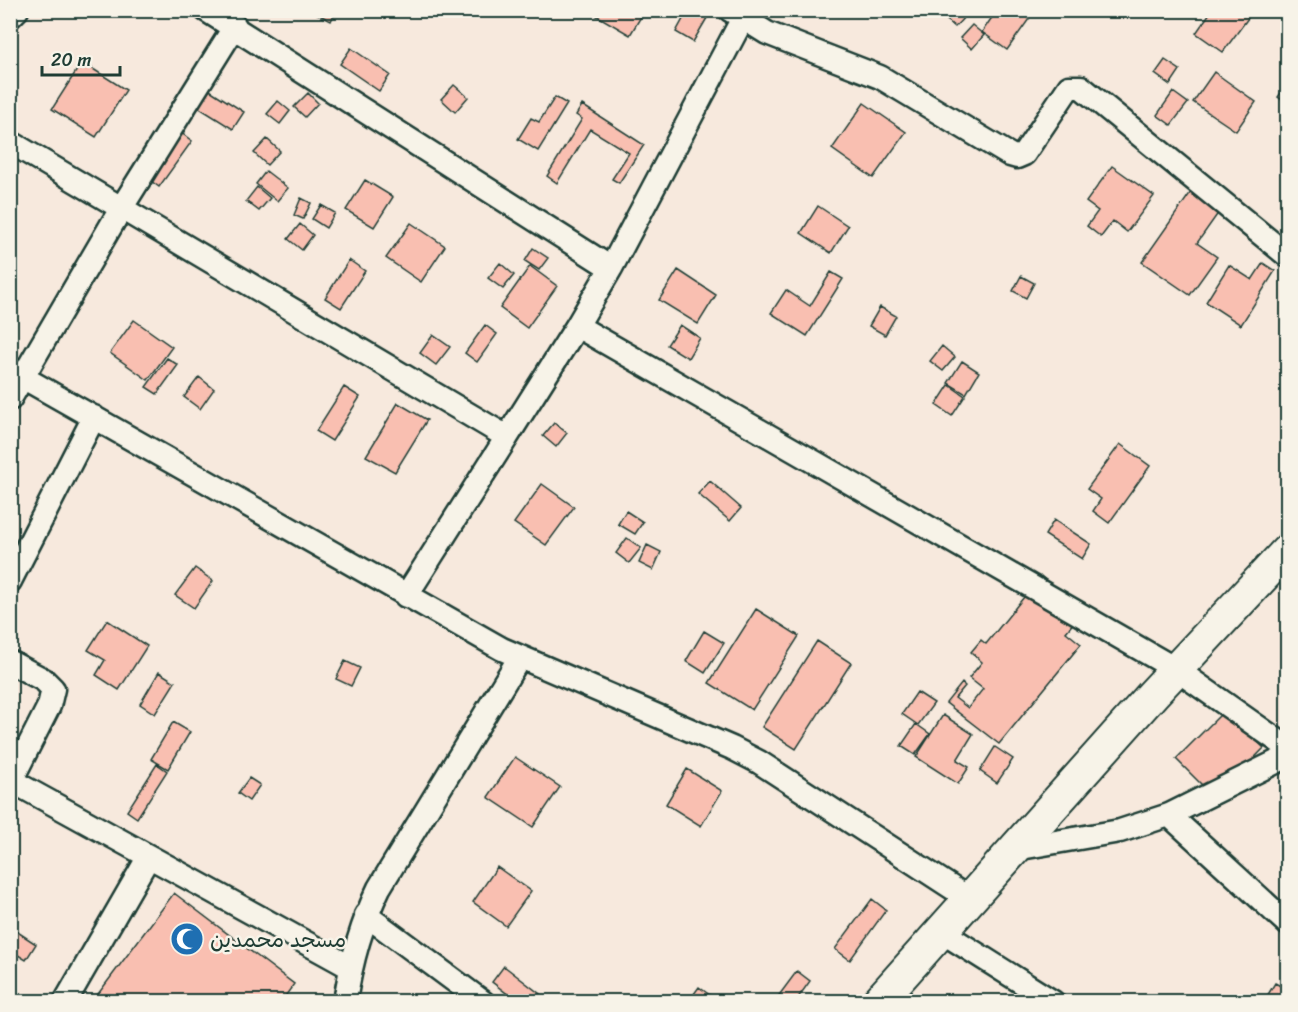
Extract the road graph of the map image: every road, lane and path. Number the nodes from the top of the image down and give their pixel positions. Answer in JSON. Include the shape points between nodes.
{"nodes":[{"id":1,"x":17,"y":10,"type":"edge"},
{"id":2,"x":206,"y":10,"type":"edge"},
{"id":3,"x":736,"y":15,"type":"edge"},
{"id":4,"x":10,"y":16,"type":"edge"},
{"id":5,"x":235,"y":26,"type":"junction"},
{"id":6,"x":10,"y":142,"type":"edge"},
{"id":7,"x":122,"y":207,"type":"junction"},
{"id":8,"x":1287,"y":256,"type":"edge"},
{"id":9,"x":612,"y":268,"type":"junction"},
{"id":10,"x":577,"y":326,"type":"junction"},
{"id":11,"x":18,"y":374,"type":"edge"},
{"id":12,"x":10,"y":399,"type":"edge"},
{"id":13,"x":94,"y":417,"type":"junction"},
{"id":14,"x":507,"y":437,"type":"junction"},
{"id":15,"x":1287,"y":550,"type":"edge"},
{"id":16,"x":10,"y":580,"type":"edge"},
{"id":17,"x":406,"y":596,"type":"junction"},
{"id":18,"x":519,"y":657,"type":"junction"},
{"id":19,"x":10,"y":662,"type":"edge"},
{"id":20,"x":1177,"y":670,"type":"junction"},
{"id":21,"x":1287,"y":748,"type":"edge"},
{"id":22,"x":1287,"y":756,"type":"edge"},
{"id":23,"x":11,"y":781,"type":"edge"},
{"id":24,"x":1169,"y":815,"type":"junction"},
{"id":25,"x":1015,"y":849,"type":"junction"},
{"id":26,"x":148,"y":858,"type":"junction"},
{"id":27,"x":971,"y":900,"type":"junction"},
{"id":28,"x":366,"y":915,"type":"junction"},
{"id":29,"x":1287,"y":924,"type":"edge"},
{"id":30,"x":942,"y":932,"type":"junction"},
{"id":31,"x":350,"y":967,"type":"junction"},
{"id":32,"x":65,"y":1002,"type":"edge"},
{"id":33,"x":345,"y":1002,"type":"edge"},
{"id":34,"x":483,"y":1002,"type":"edge"},
{"id":35,"x":878,"y":1002,"type":"edge"},
{"id":36,"x":1053,"y":1002,"type":"edge"}],
"edges":[{"from":1,"to":4,"type":"street"},
{"from":2,"to":5,"type":"street"},
{"from":3,"to":8,"type":"street","via":[[767,33],[880,77],[1017,157],[1024,154],[1069,87],[1081,87]]},
{"from":3,"to":9,"type":"street"},
{"from":5,"to":7,"type":"street"},
{"from":5,"to":9,"type":"street"},
{"from":6,"to":7,"type":"street"},
{"from":7,"to":11,"type":"street"},
{"from":7,"to":14,"type":"street"},
{"from":9,"to":10,"type":"street"},
{"from":10,"to":14,"type":"street"},
{"from":10,"to":20,"type":"street"},
{"from":11,"to":12,"type":"street"},
{"from":11,"to":13,"type":"street"},
{"from":13,"to":16,"type":"street"},
{"from":13,"to":17,"type":"street"},
{"from":14,"to":17,"type":"street"},
{"from":15,"to":20,"type":"street"},
{"from":17,"to":18,"type":"street"},
{"from":18,"to":27,"type":"street","via":[[759,762]]},
{"from":18,"to":28,"type":"street"},
{"from":19,"to":23,"type":"street","via":[[53,688],[49,706]]},
{"from":20,"to":21,"type":"street"},
{"from":20,"to":25,"type":"street"},
{"from":22,"to":24,"type":"street"},
{"from":23,"to":26,"type":"street"},
{"from":24,"to":25,"type":"street","via":[[1120,831]]},
{"from":24,"to":29,"type":"street"},
{"from":25,"to":27,"type":"street"},
{"from":26,"to":31,"type":"street"},
{"from":26,"to":32,"type":"street"},
{"from":27,"to":30,"type":"street"},
{"from":28,"to":31,"type":"street"},
{"from":28,"to":34,"type":"street"},
{"from":30,"to":35,"type":"street"},
{"from":30,"to":36,"type":"street"},
{"from":31,"to":33,"type":"street"}]}
